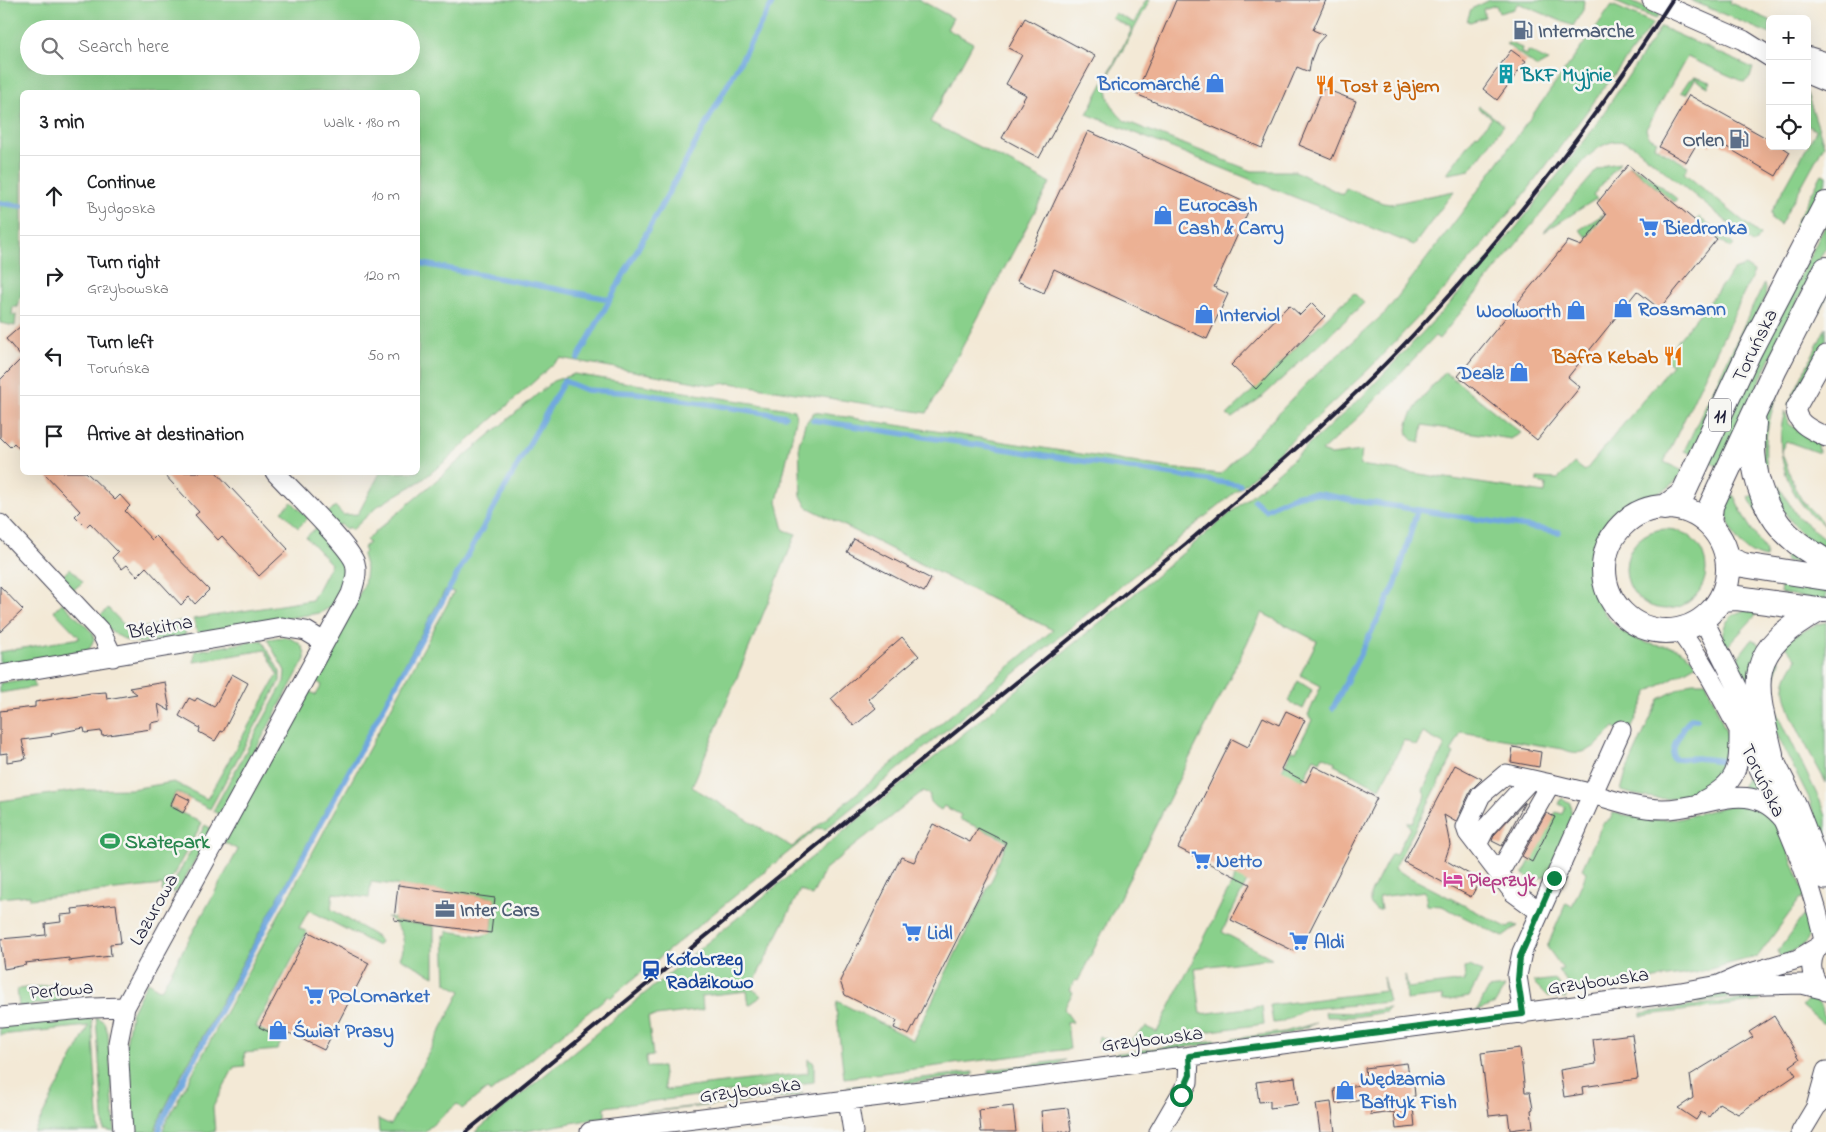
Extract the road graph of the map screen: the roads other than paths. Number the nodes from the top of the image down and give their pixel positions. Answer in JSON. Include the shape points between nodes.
{"nodes":[{"id":1,"x":1652,"y":0,"type":"edge"},
{"id":2,"x":1743,"y":40,"type":"junction"},
{"id":3,"x":1766,"y":45,"type":"edge"},
{"id":4,"x":1766,"y":54,"type":"edge"},
{"id":5,"x":1811,"y":57,"type":"edge"},
{"id":6,"x":1826,"y":62,"type":"edge"},
{"id":7,"x":1811,"y":76,"type":"edge"},
{"id":8,"x":1826,"y":82,"type":"edge"},
{"id":9,"x":1826,"y":204,"type":"edge"},
{"id":10,"x":1826,"y":269,"type":"edge"},
{"id":11,"x":1826,"y":355,"type":"edge"},
{"id":12,"x":1758,"y":405,"type":"junction"},
{"id":13,"x":1826,"y":437,"type":"edge"},
{"id":14,"x":278,"y":475,"type":"edge"},
{"id":15,"x":1664,"y":508,"type":"junction"},
{"id":16,"x":0,"y":524,"type":"edge"},
{"id":17,"x":1709,"y":524,"type":"junction"},
{"id":18,"x":1728,"y":559,"type":"junction"},
{"id":19,"x":1826,"y":562,"type":"edge"},
{"id":20,"x":1826,"y":578,"type":"edge"},
{"id":21,"x":1721,"y":600,"type":"junction"},
{"id":22,"x":1823,"y":610,"type":"edge"},
{"id":23,"x":1703,"y":619,"type":"junction"},
{"id":24,"x":1679,"y":630,"type":"junction"},
{"id":25,"x":324,"y":642,"type":"junction"},
{"id":26,"x":113,"y":657,"type":"junction"},
{"id":27,"x":0,"y":674,"type":"edge"},
{"id":28,"x":1739,"y":729,"type":"junction"},
{"id":29,"x":1622,"y":730,"type":"dead end"},
{"id":30,"x":1771,"y":754,"type":"junction"},
{"id":31,"x":1530,"y":780,"type":"junction"},
{"id":32,"x":1550,"y":784,"type":"junction"},
{"id":33,"x":1592,"y":794,"type":"junction"},
{"id":34,"x":1694,"y":805,"type":"junction"},
{"id":35,"x":1784,"y":820,"type":"junction"},
{"id":36,"x":1472,"y":839,"type":"junction"},
{"id":37,"x":1498,"y":873,"type":"junction"},
{"id":38,"x":1826,"y":880,"type":"edge"},
{"id":39,"x":1539,"y":911,"type":"junction"},
{"id":40,"x":1823,"y":942,"type":"edge"},
{"id":41,"x":1719,"y":985,"type":"junction"},
{"id":42,"x":1824,"y":990,"type":"edge"},
{"id":43,"x":125,"y":1007,"type":"junction"},
{"id":44,"x":1523,"y":1014,"type":"junction"},
{"id":45,"x":0,"y":1017,"type":"edge"},
{"id":46,"x":1189,"y":1056,"type":"junction"},
{"id":47,"x":1826,"y":1071,"type":"edge"},
{"id":48,"x":848,"y":1100,"type":"junction"},
{"id":49,"x":1821,"y":1102,"type":"edge"},
{"id":50,"x":123,"y":1132,"type":"edge"},
{"id":51,"x":590,"y":1132,"type":"edge"},
{"id":52,"x":853,"y":1132,"type":"edge"},
{"id":53,"x":1159,"y":1132,"type":"edge"},
{"id":54,"x":1801,"y":1132,"type":"edge"}],
"edges":[{"from":1,"to":2,"type":"street"},
{"from":2,"to":3,"type":"street"},
{"from":2,"to":4,"type":"street"},
{"from":5,"to":6,"type":"street"},
{"from":7,"to":8,"type":"street"},
{"from":9,"to":15,"type":"main road","name":"Toruńska","number":"11","via":[[1757,337],[1683,494]]},
{"from":10,"to":12,"type":"main road","name":"Toruńska","number":"11"},
{"from":11,"to":13,"type":"street","via":[[1796,408],[1798,421]]},
{"from":12,"to":17,"type":"main road","name":"Toruńska","number":"11","via":[[1711,506]]},
{"from":12,"to":19,"type":"main road","via":[[1752,441],[1761,492],[1792,540]]},
{"from":14,"to":25,"type":"street","name":"Lazurowa","via":[[346,548],[355,563],[356,580],[351,594]]},
{"from":15,"to":17,"type":"main road","number":"11","via":[[1692,513]]},
{"from":15,"to":24,"type":"main road","number":"11","via":[[1638,514],[1617,532],[1606,556],[1605,577],[1614,602],[1633,622],[1659,631]]},
{"from":16,"to":26,"type":"street","via":[[101,632]]},
{"from":17,"to":18,"type":"main road","number":"11","via":[[1721,540]]},
{"from":18,"to":20,"type":"main road","via":[[1742,565]]},
{"from":18,"to":21,"type":"main road","number":"11","via":[[1728,580]]},
{"from":21,"to":22,"type":"main road","via":[[1738,598]]},
{"from":21,"to":23,"type":"main road","number":"11"},
{"from":22,"to":30,"type":"main road","via":[[1783,632],[1770,647],[1759,669],[1759,705]]},
{"from":23,"to":24,"type":"main road","number":"11"},
{"from":23,"to":30,"type":"street","name":"Toruńska"},
{"from":24,"to":28,"type":"street","name":"Toruńska","via":[[1703,662]]},
{"from":25,"to":26,"type":"street","name":"Błękitna","via":[[306,631],[282,627]]},
{"from":25,"to":43,"type":"street","name":"Lazurowa"},
{"from":26,"to":27,"type":"street","name":"Błękitna"},
{"from":28,"to":34,"type":"street","via":[[1735,774],[1724,788]]},
{"from":28,"to":35,"type":"street","name":"Toruńska"},
{"from":29,"to":33,"type":"street"},
{"from":30,"to":38,"type":"street","name":"Toruńska","via":[[1798,805]]},
{"from":31,"to":32,"type":"street"},
{"from":31,"to":36,"type":"street"},
{"from":31,"to":36,"type":"street","via":[[1506,774],[1481,795],[1466,827]]},
{"from":32,"to":33,"type":"street"},
{"from":32,"to":37,"type":"street"},
{"from":33,"to":34,"type":"street","via":[[1644,808]]},
{"from":33,"to":39,"type":"street"},
{"from":34,"to":35,"type":"street","via":[[1750,797],[1770,805]]},
{"from":35,"to":40,"type":"street","name":"Toruńska","via":[[1812,893]]},
{"from":36,"to":37,"type":"street"},
{"from":37,"to":39,"type":"street","via":[[1513,892]]},
{"from":39,"to":44,"type":"street","via":[[1518,965]]},
{"from":40,"to":41,"type":"street","name":"Grzybowska","via":[[1798,959]]},
{"from":40,"to":42,"type":"street","via":[[1813,957],[1812,968],[1815,980]]},
{"from":41,"to":42,"type":"street","name":"Grzybowska","via":[[1802,984]]},
{"from":41,"to":44,"type":"street","name":"Grzybowska"},
{"from":43,"to":45,"type":"street","name":"Perłowa"},
{"from":43,"to":50,"type":"street","name":"Lazurowa","via":[[118,1043]]},
{"from":44,"to":46,"type":"street","name":"Grzybowska"},
{"from":46,"to":48,"type":"street","name":"Grzybowska"},
{"from":46,"to":53,"type":"street","via":[[1188,1082]]},
{"from":47,"to":49,"type":"street"},
{"from":48,"to":51,"type":"street","name":"Grzybowska"},
{"from":48,"to":52,"type":"street"},
{"from":49,"to":54,"type":"street"}]}
